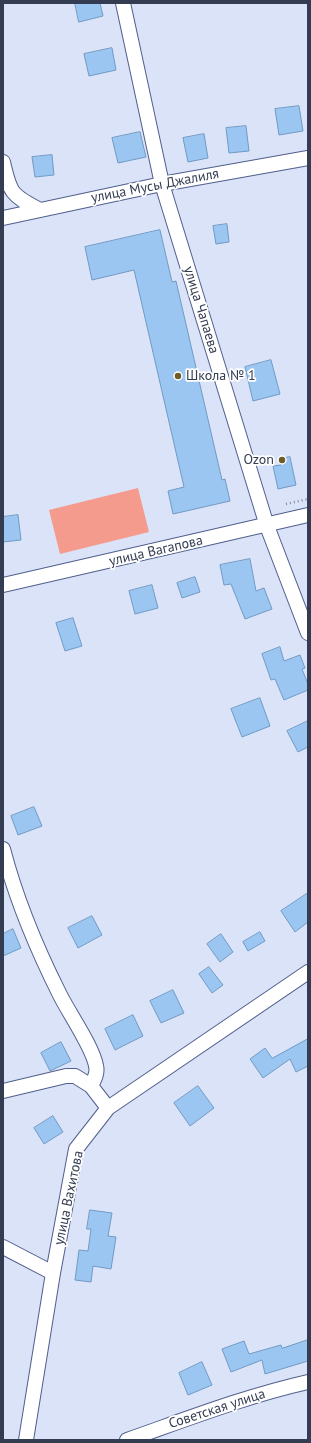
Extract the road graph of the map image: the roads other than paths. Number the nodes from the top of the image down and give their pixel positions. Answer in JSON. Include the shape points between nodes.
{"nodes":[{"id":1,"x":123,"y":3,"type":"edge"},
{"id":2,"x":308,"y":158,"type":"edge"},
{"id":3,"x":3,"y":162,"type":"edge"},
{"id":4,"x":162,"y":184,"type":"junction"},
{"id":5,"x":40,"y":210,"type":"junction"},
{"id":6,"x":3,"y":218,"type":"edge"},
{"id":7,"x":308,"y":515,"type":"edge"},
{"id":8,"x":267,"y":526,"type":"junction"},
{"id":9,"x":3,"y":585,"type":"edge"},
{"id":10,"x":308,"y":633,"type":"edge"},
{"id":11,"x":3,"y":849,"type":"edge"},
{"id":12,"x":308,"y":972,"type":"edge"},
{"id":13,"x":91,"y":1086,"type":"junction"},
{"id":14,"x":3,"y":1091,"type":"edge"},
{"id":15,"x":108,"y":1108,"type":"junction"},
{"id":16,"x":3,"y":1247,"type":"edge"},
{"id":17,"x":53,"y":1273,"type":"junction"},
{"id":18,"x":308,"y":1382,"type":"edge"},
{"id":19,"x":26,"y":1440,"type":"edge"},
{"id":20,"x":127,"y":1440,"type":"edge"}],
"edges":[{"from":1,"to":4,"type":"street","name":"улица Чапаева"},
{"from":2,"to":4,"type":"street","name":"улица Мусы Джалиля"},
{"from":3,"to":5,"type":"street","via":[[8,186],[17,198]]},
{"from":4,"to":5,"type":"street","name":"улица Мусы Джалиля"},
{"from":4,"to":8,"type":"street","name":"улица Чапаева"},
{"from":5,"to":6,"type":"street","name":"улица Мусы Джалиля"},
{"from":7,"to":8,"type":"street","name":"улица Вагапова"},
{"from":8,"to":9,"type":"street","name":"улица Вагапова"},
{"from":8,"to":10,"type":"street","name":"улица Чапаева"},
{"from":11,"to":13,"type":"street","via":[[26,919],[59,993],[92,1053],[97,1067]]},
{"from":12,"to":15,"type":"street","name":"улица Вахитова"},
{"from":13,"to":14,"type":"street","via":[[75,1076],[66,1076]]},
{"from":13,"to":15,"type":"street"},
{"from":15,"to":17,"type":"street","name":"улица Вахитова","via":[[76,1149]]},
{"from":16,"to":17,"type":"street"},
{"from":17,"to":19,"type":"street","name":"улица Вахитова"},
{"from":18,"to":20,"type":"street","name":"Советская улица","via":[[212,1410]]}]}
